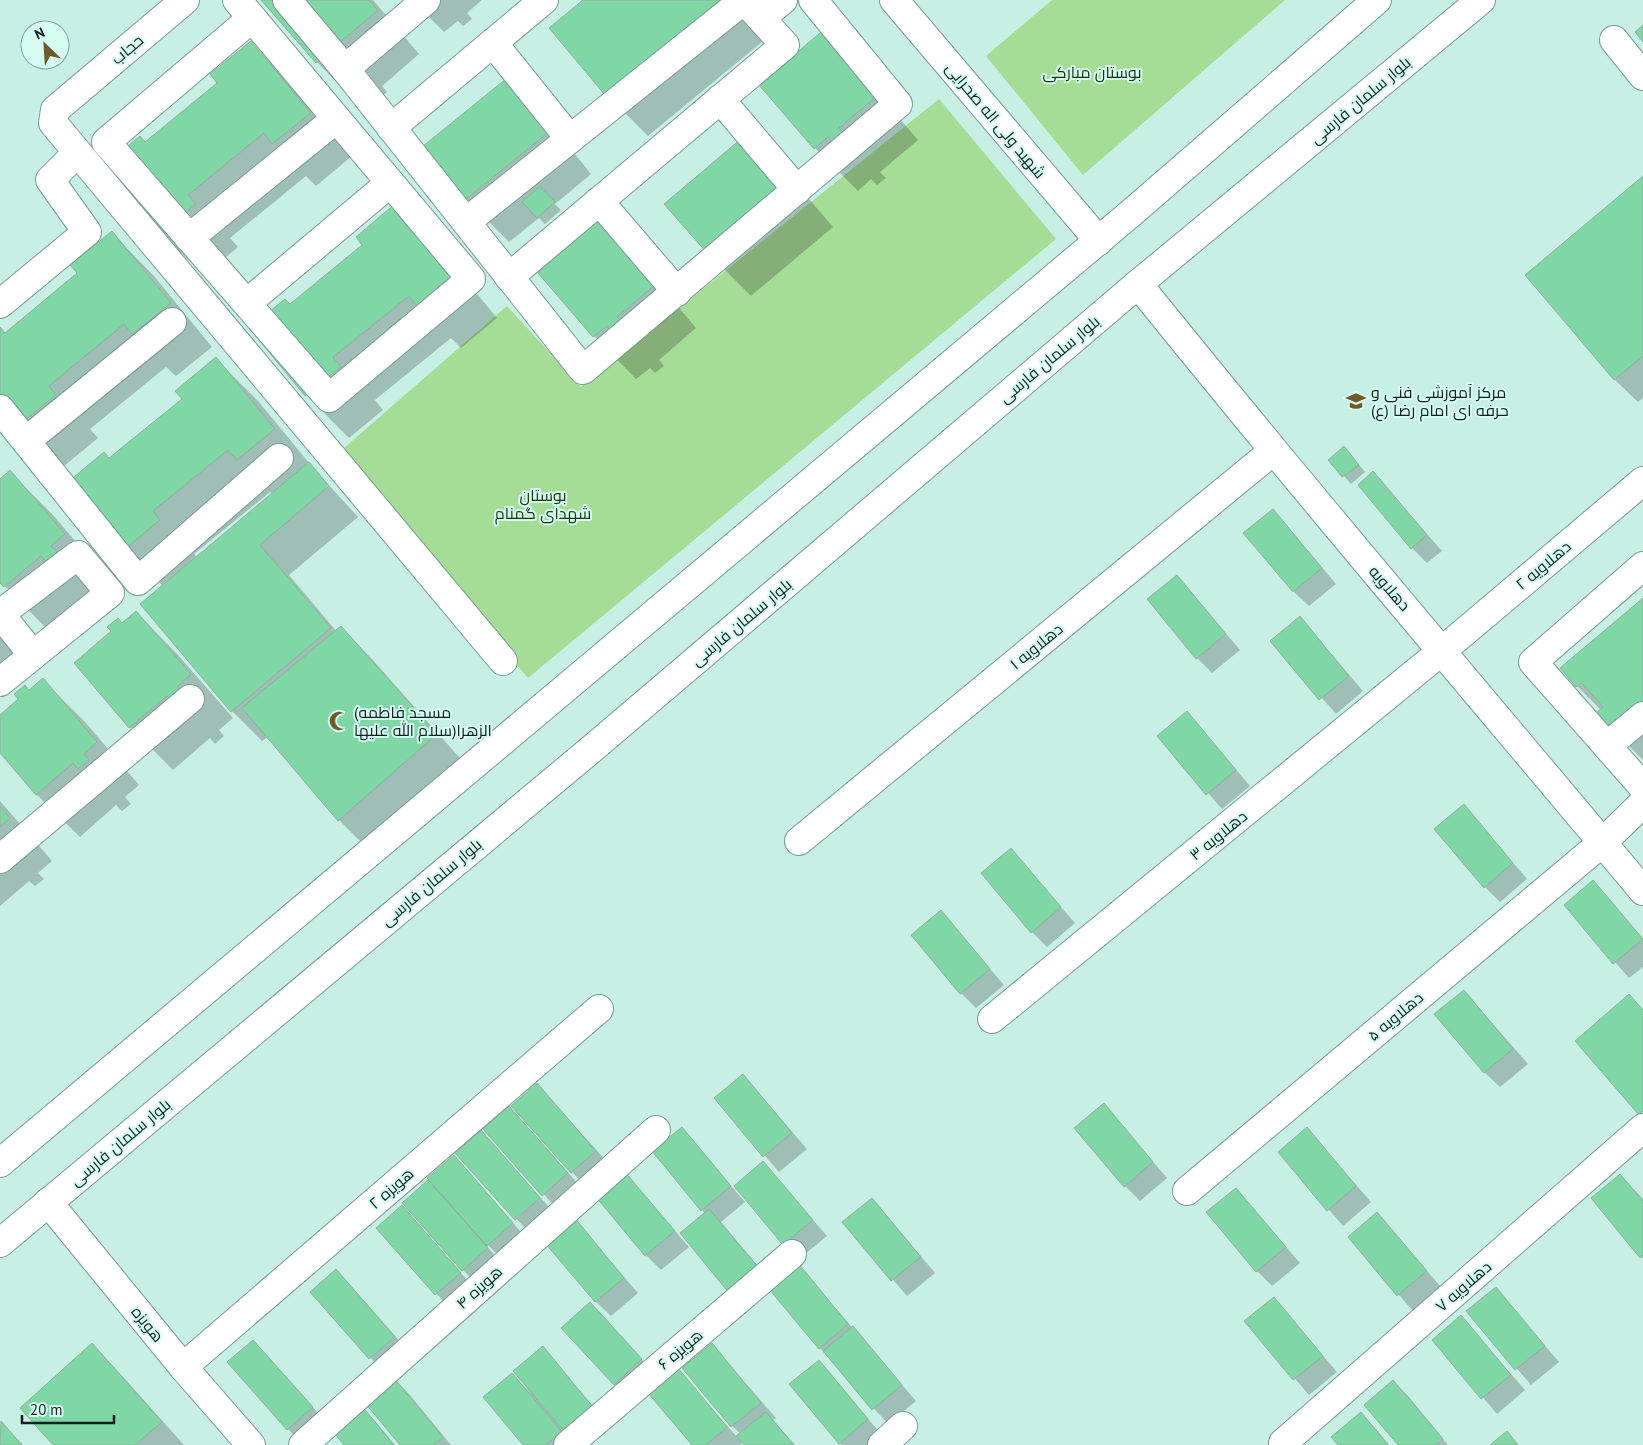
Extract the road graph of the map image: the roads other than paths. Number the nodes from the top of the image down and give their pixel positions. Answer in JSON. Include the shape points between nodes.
{"nodes":[{"id":1,"x":185,"y":0,"type":"edge"},
{"id":2,"x":287,"y":0,"type":"edge"},
{"id":3,"x":426,"y":0,"type":"edge"},
{"id":4,"x":544,"y":0,"type":"edge"},
{"id":5,"x":783,"y":0,"type":"edge"},
{"id":6,"x":813,"y":0,"type":"edge"},
{"id":7,"x":894,"y":0,"type":"edge"},
{"id":8,"x":1378,"y":0,"type":"edge"},
{"id":9,"x":1481,"y":0,"type":"edge"},
{"id":10,"x":244,"y":9,"type":"edge"},
{"id":11,"x":761,"y":18,"type":"junction"},
{"id":12,"x":1614,"y":40,"type":"dead end"},
{"id":13,"x":493,"y":43,"type":"junction"},
{"id":14,"x":345,"y":69,"type":"junction"},
{"id":15,"x":1643,"y":76,"type":"edge"},
{"id":16,"x":720,"y":99,"type":"junction"},
{"id":17,"x":336,"y":119,"type":"junction"},
{"id":18,"x":391,"y":128,"type":"junction"},
{"id":19,"x":570,"y":138,"type":"junction"},
{"id":20,"x":77,"y":153,"type":"junction"},
{"id":21,"x":390,"y":183,"type":"junction"},
{"id":22,"x":797,"y":190,"type":"junction"},
{"id":23,"x":599,"y":201,"type":"junction"},
{"id":24,"x":466,"y":222,"type":"junction"},
{"id":25,"x":190,"y":238,"type":"junction"},
{"id":26,"x":1099,"y":241,"type":"junction"},
{"id":27,"x":509,"y":277,"type":"junction"},
{"id":28,"x":1138,"y":284,"type":"junction"},
{"id":29,"x":677,"y":292,"type":"junction"},
{"id":30,"x":247,"y":303,"type":"junction"},
{"id":31,"x":0,"y":304,"type":"edge"},
{"id":32,"x":172,"y":322,"type":"dead end"},
{"id":33,"x":0,"y":409,"type":"edge"},
{"id":34,"x":26,"y":441,"type":"junction"},
{"id":35,"x":1273,"y":451,"type":"junction"},
{"id":36,"x":279,"y":458,"type":"dead end"},
{"id":37,"x":1643,"y":481,"type":"edge"},
{"id":38,"x":1643,"y":566,"type":"edge"},
{"id":39,"x":0,"y":614,"type":"edge"},
{"id":40,"x":1443,"y":650,"type":"junction"},
{"id":41,"x":33,"y":655,"type":"junction"},
{"id":42,"x":503,"y":661,"type":"dead end"},
{"id":43,"x":0,"y":682,"type":"edge"},
{"id":44,"x":190,"y":699,"type":"dead end"},
{"id":45,"x":1643,"y":716,"type":"edge"},
{"id":46,"x":1607,"y":746,"type":"junction"},
{"id":47,"x":1643,"y":787,"type":"edge"},
{"id":48,"x":1643,"y":803,"type":"edge"},
{"id":49,"x":799,"y":841,"type":"dead end"},
{"id":50,"x":1602,"y":842,"type":"junction"},
{"id":51,"x":0,"y":859,"type":"edge"},
{"id":52,"x":1643,"y":891,"type":"edge"},
{"id":53,"x":599,"y":1009,"type":"dead end"},
{"id":54,"x":992,"y":1019,"type":"dead end"},
{"id":55,"x":1643,"y":1128,"type":"edge"},
{"id":56,"x":656,"y":1130,"type":"dead end"},
{"id":57,"x":0,"y":1163,"type":"edge"},
{"id":58,"x":1187,"y":1191,"type":"dead end"},
{"id":59,"x":48,"y":1202,"type":"junction"},
{"id":60,"x":0,"y":1242,"type":"edge"},
{"id":61,"x":792,"y":1254,"type":"dead end"},
{"id":62,"x":183,"y":1368,"type":"junction"},
{"id":63,"x":903,"y":1426,"type":"dead end"},
{"id":64,"x":1283,"y":1443,"type":"dead end"},
{"id":65,"x":251,"y":1445,"type":"edge"},
{"id":66,"x":302,"y":1445,"type":"edge"},
{"id":67,"x":568,"y":1445,"type":"edge"},
{"id":68,"x":882,"y":1445,"type":"edge"}],
"edges":[{"from":1,"to":20,"type":"street","name":"حجاب","via":[[55,110],[53,124]]},
{"from":2,"to":14,"type":"street"},
{"from":3,"to":14,"type":"street"},
{"from":4,"to":13,"type":"street"},
{"from":5,"to":11,"type":"street"},
{"from":6,"to":22,"type":"street","via":[[898,104]]},
{"from":7,"to":26,"type":"street","name":"شهید ولی اله صحرایی"},
{"from":8,"to":26,"type":"street"},
{"from":9,"to":28,"type":"street","name":"بلوار سلمان فارسی"},
{"from":10,"to":17,"type":"street"},
{"from":10,"to":25,"type":"street","via":[[106,142]]},
{"from":11,"to":16,"type":"street","via":[[785,45]]},
{"from":11,"to":19,"type":"street","via":[[744,0]]},
{"from":12,"to":15,"type":"street"},
{"from":13,"to":18,"type":"street"},
{"from":13,"to":19,"type":"street"},
{"from":14,"to":18,"type":"street"},
{"from":16,"to":22,"type":"street"},
{"from":16,"to":23,"type":"street"},
{"from":17,"to":21,"type":"street"},
{"from":17,"to":25,"type":"street"},
{"from":18,"to":24,"type":"street"},
{"from":19,"to":24,"type":"street"},
{"from":20,"to":31,"type":"street","via":[[50,180],[87,232]]},
{"from":20,"to":42,"type":"street","name":"حجاب"},
{"from":21,"to":30,"type":"street"},
{"from":21,"to":30,"type":"street","via":[[471,279],[329,398]]},
{"from":22,"to":29,"type":"street"},
{"from":23,"to":27,"type":"street"},
{"from":23,"to":29,"type":"street"},
{"from":24,"to":27,"type":"street"},
{"from":25,"to":30,"type":"street"},
{"from":26,"to":57,"type":"street"},
{"from":27,"to":29,"type":"street","via":[[583,370]]},
{"from":28,"to":35,"type":"street","name":"دهلاویه"},
{"from":28,"to":59,"type":"street","name":"بلوار سلمان فارسی","via":[[594,746]]},
{"from":32,"to":34,"type":"street"},
{"from":33,"to":34,"type":"street"},
{"from":34,"to":36,"type":"street","via":[[138,581]]},
{"from":35,"to":40,"type":"street","name":"دهلاویه"},
{"from":35,"to":49,"type":"street","name":"دهلاویه ۱"},
{"from":37,"to":40,"type":"street","name":"دهلاویه ۲"},
{"from":38,"to":46,"type":"street","via":[[1533,662]]},
{"from":39,"to":41,"type":"street"},
{"from":39,"to":41,"type":"street","via":[[78,555],[110,593]]},
{"from":40,"to":50,"type":"street","name":"دهلاویه"},
{"from":40,"to":54,"type":"street","name":"دهلاویه ۳"},
{"from":41,"to":43,"type":"street"},
{"from":44,"to":51,"type":"street"},
{"from":45,"to":46,"type":"street"},
{"from":46,"to":47,"type":"street"},
{"from":48,"to":50,"type":"street","name":"دهلاویه ۵"},
{"from":50,"to":52,"type":"street","name":"دهلاویه"},
{"from":50,"to":58,"type":"street","name":"دهلاویه ۵"},
{"from":53,"to":62,"type":"street","name":"هویزه ۲"},
{"from":55,"to":64,"type":"street","name":"دهلاویه ۷"},
{"from":56,"to":66,"type":"street","name":"هویزه ۴"},
{"from":59,"to":60,"type":"street","name":"بلوار سلمان فارسی"},
{"from":59,"to":62,"type":"street","name":"هویزه"},
{"from":61,"to":67,"type":"street","name":"هویزه ۶"},
{"from":62,"to":65,"type":"street","name":"هویزه"},
{"from":63,"to":68,"type":"street"}]}
